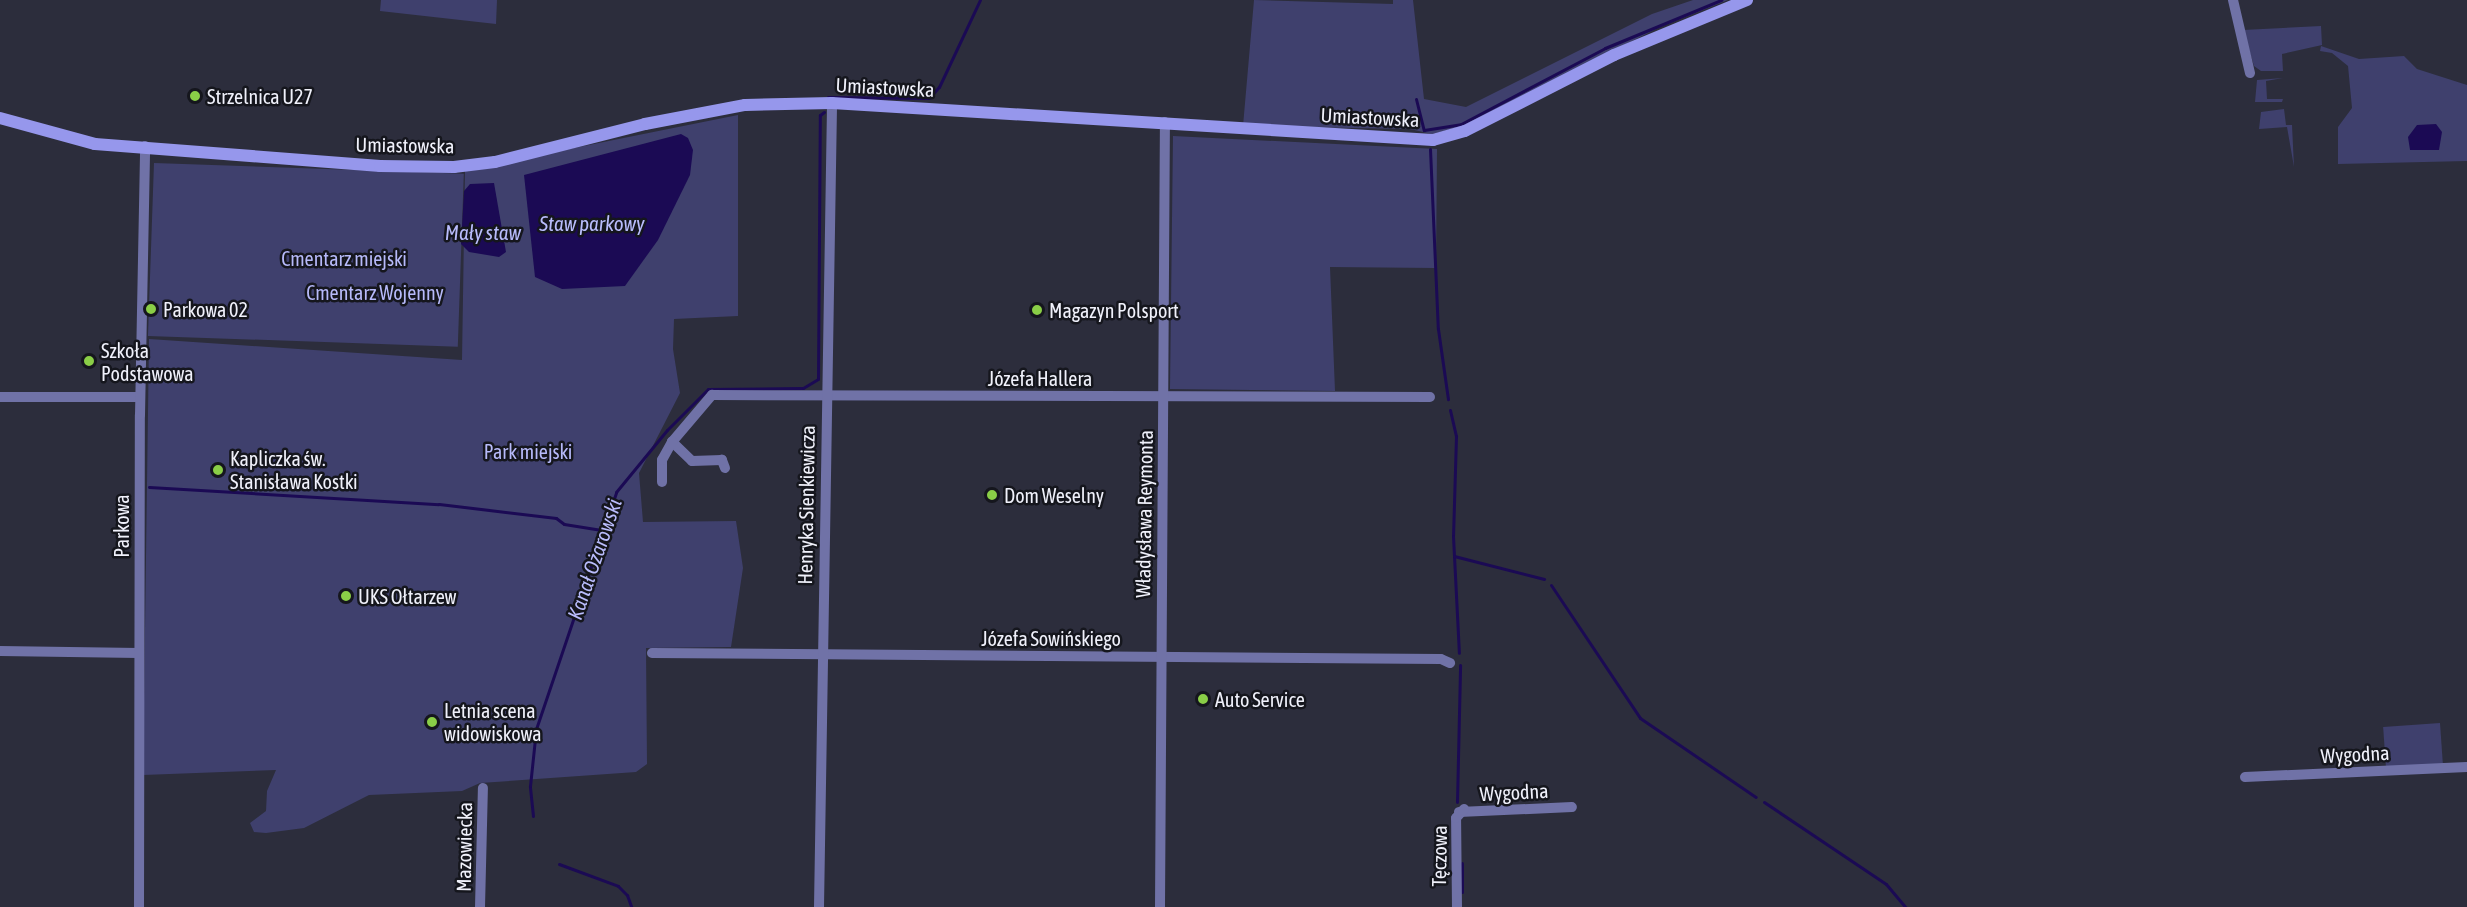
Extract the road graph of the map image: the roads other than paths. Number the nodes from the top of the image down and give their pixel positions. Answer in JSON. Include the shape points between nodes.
{"nodes":[{"id":1,"x":1747,"y":0,"type":"edge"},
{"id":2,"x":2233,"y":0,"type":"edge"},
{"id":3,"x":2250,"y":72,"type":"dead end"},
{"id":4,"x":832,"y":103,"type":"junction"},
{"id":5,"x":0,"y":118,"type":"edge"},
{"id":6,"x":1164,"y":122,"type":"junction"},
{"id":7,"x":145,"y":146,"type":"junction"},
{"id":8,"x":0,"y":397,"type":"edge"},
{"id":9,"x":140,"y":397,"type":"junction"},
{"id":10,"x":828,"y":397,"type":"junction"},
{"id":11,"x":1164,"y":397,"type":"junction"},
{"id":12,"x":1430,"y":397,"type":"dead end"},
{"id":13,"x":672,"y":442,"type":"junction"},
{"id":14,"x":725,"y":468,"type":"dead end"},
{"id":15,"x":662,"y":482,"type":"dead end"},
{"id":16,"x":0,"y":651,"type":"edge"},
{"id":17,"x":139,"y":653,"type":"junction"},
{"id":18,"x":652,"y":653,"type":"dead end"},
{"id":19,"x":822,"y":654,"type":"junction"},
{"id":20,"x":1160,"y":657,"type":"junction"},
{"id":21,"x":1450,"y":663,"type":"dead end"},
{"id":22,"x":2467,"y":767,"type":"edge"},
{"id":23,"x":2245,"y":777,"type":"dead end"},
{"id":24,"x":483,"y":788,"type":"dead end"},
{"id":25,"x":1572,"y":807,"type":"dead end"},
{"id":26,"x":1462,"y":810,"type":"joint"},
{"id":27,"x":140,"y":907,"type":"edge"},
{"id":28,"x":480,"y":907,"type":"edge"},
{"id":29,"x":819,"y":907,"type":"edge"},
{"id":30,"x":1160,"y":907,"type":"edge"},
{"id":31,"x":1456,"y":907,"type":"edge"}],
"edges":[{"from":1,"to":6,"type":"main road","name":"Umiastowska","via":[[1614,55],[1465,131],[1433,140]]},
{"from":2,"to":3,"type":"street"},
{"from":4,"to":6,"type":"main road","name":"Umiastowska"},
{"from":4,"to":7,"type":"main road","name":"Umiastowska","via":[[745,105],[645,123],[495,162],[454,167],[380,166]]},
{"from":4,"to":10,"type":"street","name":"Henryka Sienkiewicza"},
{"from":5,"to":7,"type":"main road","name":"Umiastowska","via":[[67,139]]},
{"from":6,"to":11,"type":"street","name":"Władysława Reymonta"},
{"from":7,"to":9,"type":"street","name":"Parkowa"},
{"from":8,"to":9,"type":"street"},
{"from":9,"to":17,"type":"street","name":"Parkowa"},
{"from":10,"to":11,"type":"street","name":"Józefa Hallera"},
{"from":10,"to":13,"type":"street","name":"Józefa Hallera","via":[[712,396]]},
{"from":10,"to":19,"type":"street","name":"Henryka Sienkiewicza"},
{"from":11,"to":12,"type":"street","name":"Józefa Hallera"},
{"from":11,"to":20,"type":"street","name":"Władysława Reymonta"},
{"from":13,"to":14,"type":"street","via":[[692,461],[722,460]]},
{"from":13,"to":15,"type":"street","name":"Józefa Hallera","via":[[662,460]]},
{"from":16,"to":17,"type":"street"},
{"from":17,"to":27,"type":"street","name":"Parkowa"},
{"from":18,"to":19,"type":"street","name":"Józefa Sowińskiego"},
{"from":19,"to":20,"type":"street","name":"Józefa Sowińskiego"},
{"from":19,"to":29,"type":"street","name":"Henryka Sienkiewicza"},
{"from":20,"to":21,"type":"street","name":"Józefa Sowińskiego","via":[[1441,659]]},
{"from":20,"to":30,"type":"street","name":"Władysława Reymonta"},
{"from":22,"to":23,"type":"street","name":"Wygodna"},
{"from":24,"to":28,"type":"street","name":"Mazowiecka"},
{"from":25,"to":26,"type":"street","name":"Wygodna"},
{"from":26,"to":31,"type":"street","name":"Tęczowa"}]}
